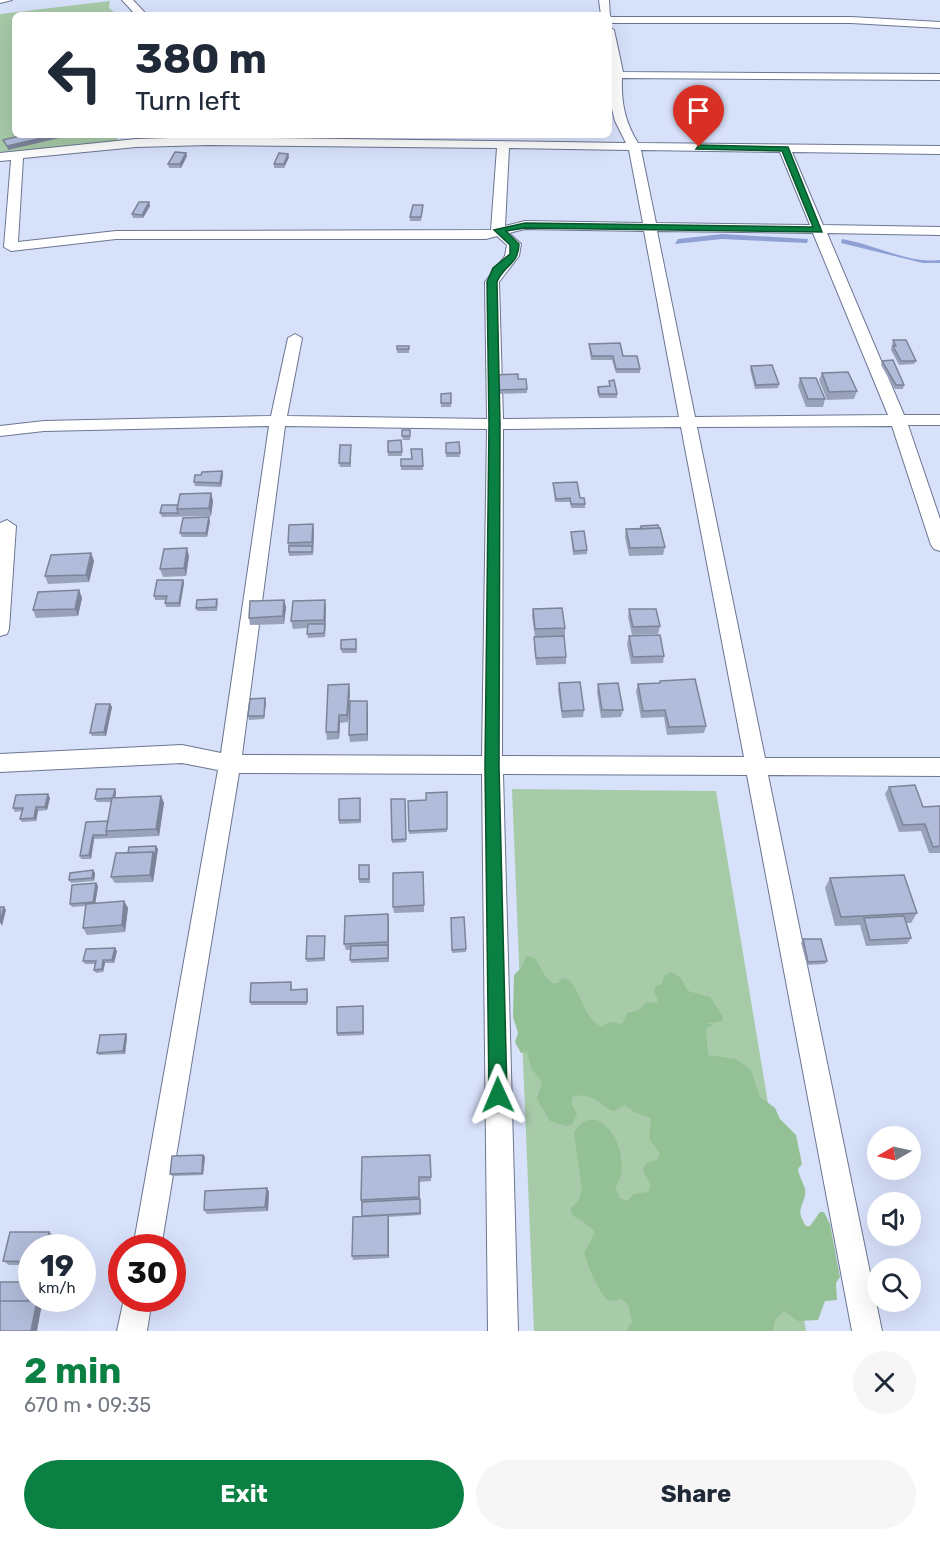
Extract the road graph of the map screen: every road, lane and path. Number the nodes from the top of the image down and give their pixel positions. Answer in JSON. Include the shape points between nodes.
{"nodes":[{"id":1,"x":0,"y":0,"type":"edge"},
{"id":2,"x":7,"y":0,"type":"edge"},
{"id":3,"x":127,"y":0,"type":"edge"},
{"id":4,"x":139,"y":12,"type":"edge"},
{"id":5,"x":612,"y":20,"type":"edge"},
{"id":6,"x":940,"y":25,"type":"edge"},
{"id":7,"x":613,"y":75,"type":"edge"},
{"id":8,"x":940,"y":77,"type":"edge"},
{"id":9,"x":136,"y":139,"type":"edge"},
{"id":10,"x":341,"y":139,"type":"edge"},
{"id":11,"x":503,"y":143,"type":"junction"},
{"id":12,"x":634,"y":146,"type":"junction"},
{"id":13,"x":785,"y":149,"type":"junction"},
{"id":14,"x":940,"y":150,"type":"edge"},
{"id":15,"x":17,"y":155,"type":"junction"},
{"id":16,"x":0,"y":157,"type":"edge"},
{"id":17,"x":650,"y":227,"type":"junction"},
{"id":18,"x":498,"y":230,"type":"junction"},
{"id":19,"x":818,"y":230,"type":"junction"},
{"id":20,"x":940,"y":231,"type":"edge"},
{"id":21,"x":5,"y":248,"type":"edge"},
{"id":22,"x":295,"y":338,"type":"dead end"},
{"id":23,"x":898,"y":420,"type":"junction"},
{"id":24,"x":940,"y":420,"type":"edge"},
{"id":25,"x":279,"y":421,"type":"junction"},
{"id":26,"x":689,"y":422,"type":"junction"},
{"id":27,"x":495,"y":424,"type":"junction"},
{"id":28,"x":0,"y":430,"type":"edge"},
{"id":29,"x":7,"y":526,"type":"dead end"},
{"id":30,"x":940,"y":545,"type":"edge"},
{"id":31,"x":0,"y":629,"type":"edge"},
{"id":32,"x":0,"y":764,"type":"edge"},
{"id":33,"x":230,"y":764,"type":"junction"},
{"id":34,"x":756,"y":764,"type":"junction"},
{"id":35,"x":492,"y":766,"type":"junction"},
{"id":36,"x":940,"y":767,"type":"edge"},
{"id":37,"x":149,"y":1234,"type":"edge"},
{"id":38,"x":136,"y":1312,"type":"edge"},
{"id":39,"x":132,"y":1331,"type":"edge"},
{"id":40,"x":503,"y":1331,"type":"edge"},
{"id":41,"x":867,"y":1331,"type":"edge"}],
"edges":[{"from":1,"to":2,"type":"street"},
{"from":3,"to":4,"type":"street"},
{"from":5,"to":6,"type":"street","via":[[851,20]]},
{"from":7,"to":8,"type":"street"},
{"from":7,"to":12,"type":"street","via":[[617,114]]},
{"from":9,"to":10,"type":"street"},
{"from":9,"to":15,"type":"street"},
{"from":10,"to":11,"type":"street"},
{"from":11,"to":12,"type":"street"},
{"from":11,"to":18,"type":"street"},
{"from":12,"to":13,"type":"street"},
{"from":12,"to":17,"type":"street"},
{"from":13,"to":14,"type":"street"},
{"from":13,"to":19,"type":"street"},
{"from":15,"to":16,"type":"street"},
{"from":15,"to":21,"type":"street"},
{"from":17,"to":18,"type":"street","via":[[525,225]]},
{"from":17,"to":19,"type":"street"},
{"from":17,"to":26,"type":"street"},
{"from":18,"to":21,"type":"street","via":[[467,236],[116,235]]},
{"from":18,"to":27,"type":"street","via":[[514,244],[514,255],[496,270],[492,282]]},
{"from":19,"to":20,"type":"street"},
{"from":19,"to":23,"type":"street"},
{"from":22,"to":25,"type":"street"},
{"from":23,"to":24,"type":"street"},
{"from":23,"to":26,"type":"street"},
{"from":23,"to":30,"type":"street"},
{"from":25,"to":27,"type":"street"},
{"from":25,"to":28,"type":"street"},
{"from":25,"to":33,"type":"street"},
{"from":26,"to":27,"type":"street"},
{"from":26,"to":34,"type":"street"},
{"from":27,"to":35,"type":"street"},
{"from":29,"to":31,"type":"street"},
{"from":32,"to":33,"type":"street","via":[[182,754]]},
{"from":33,"to":35,"type":"street"},
{"from":33,"to":37,"type":"street"},
{"from":34,"to":35,"type":"street"},
{"from":34,"to":36,"type":"street"},
{"from":34,"to":41,"type":"street"},
{"from":35,"to":40,"type":"street"},
{"from":38,"to":39,"type":"street"}]}
